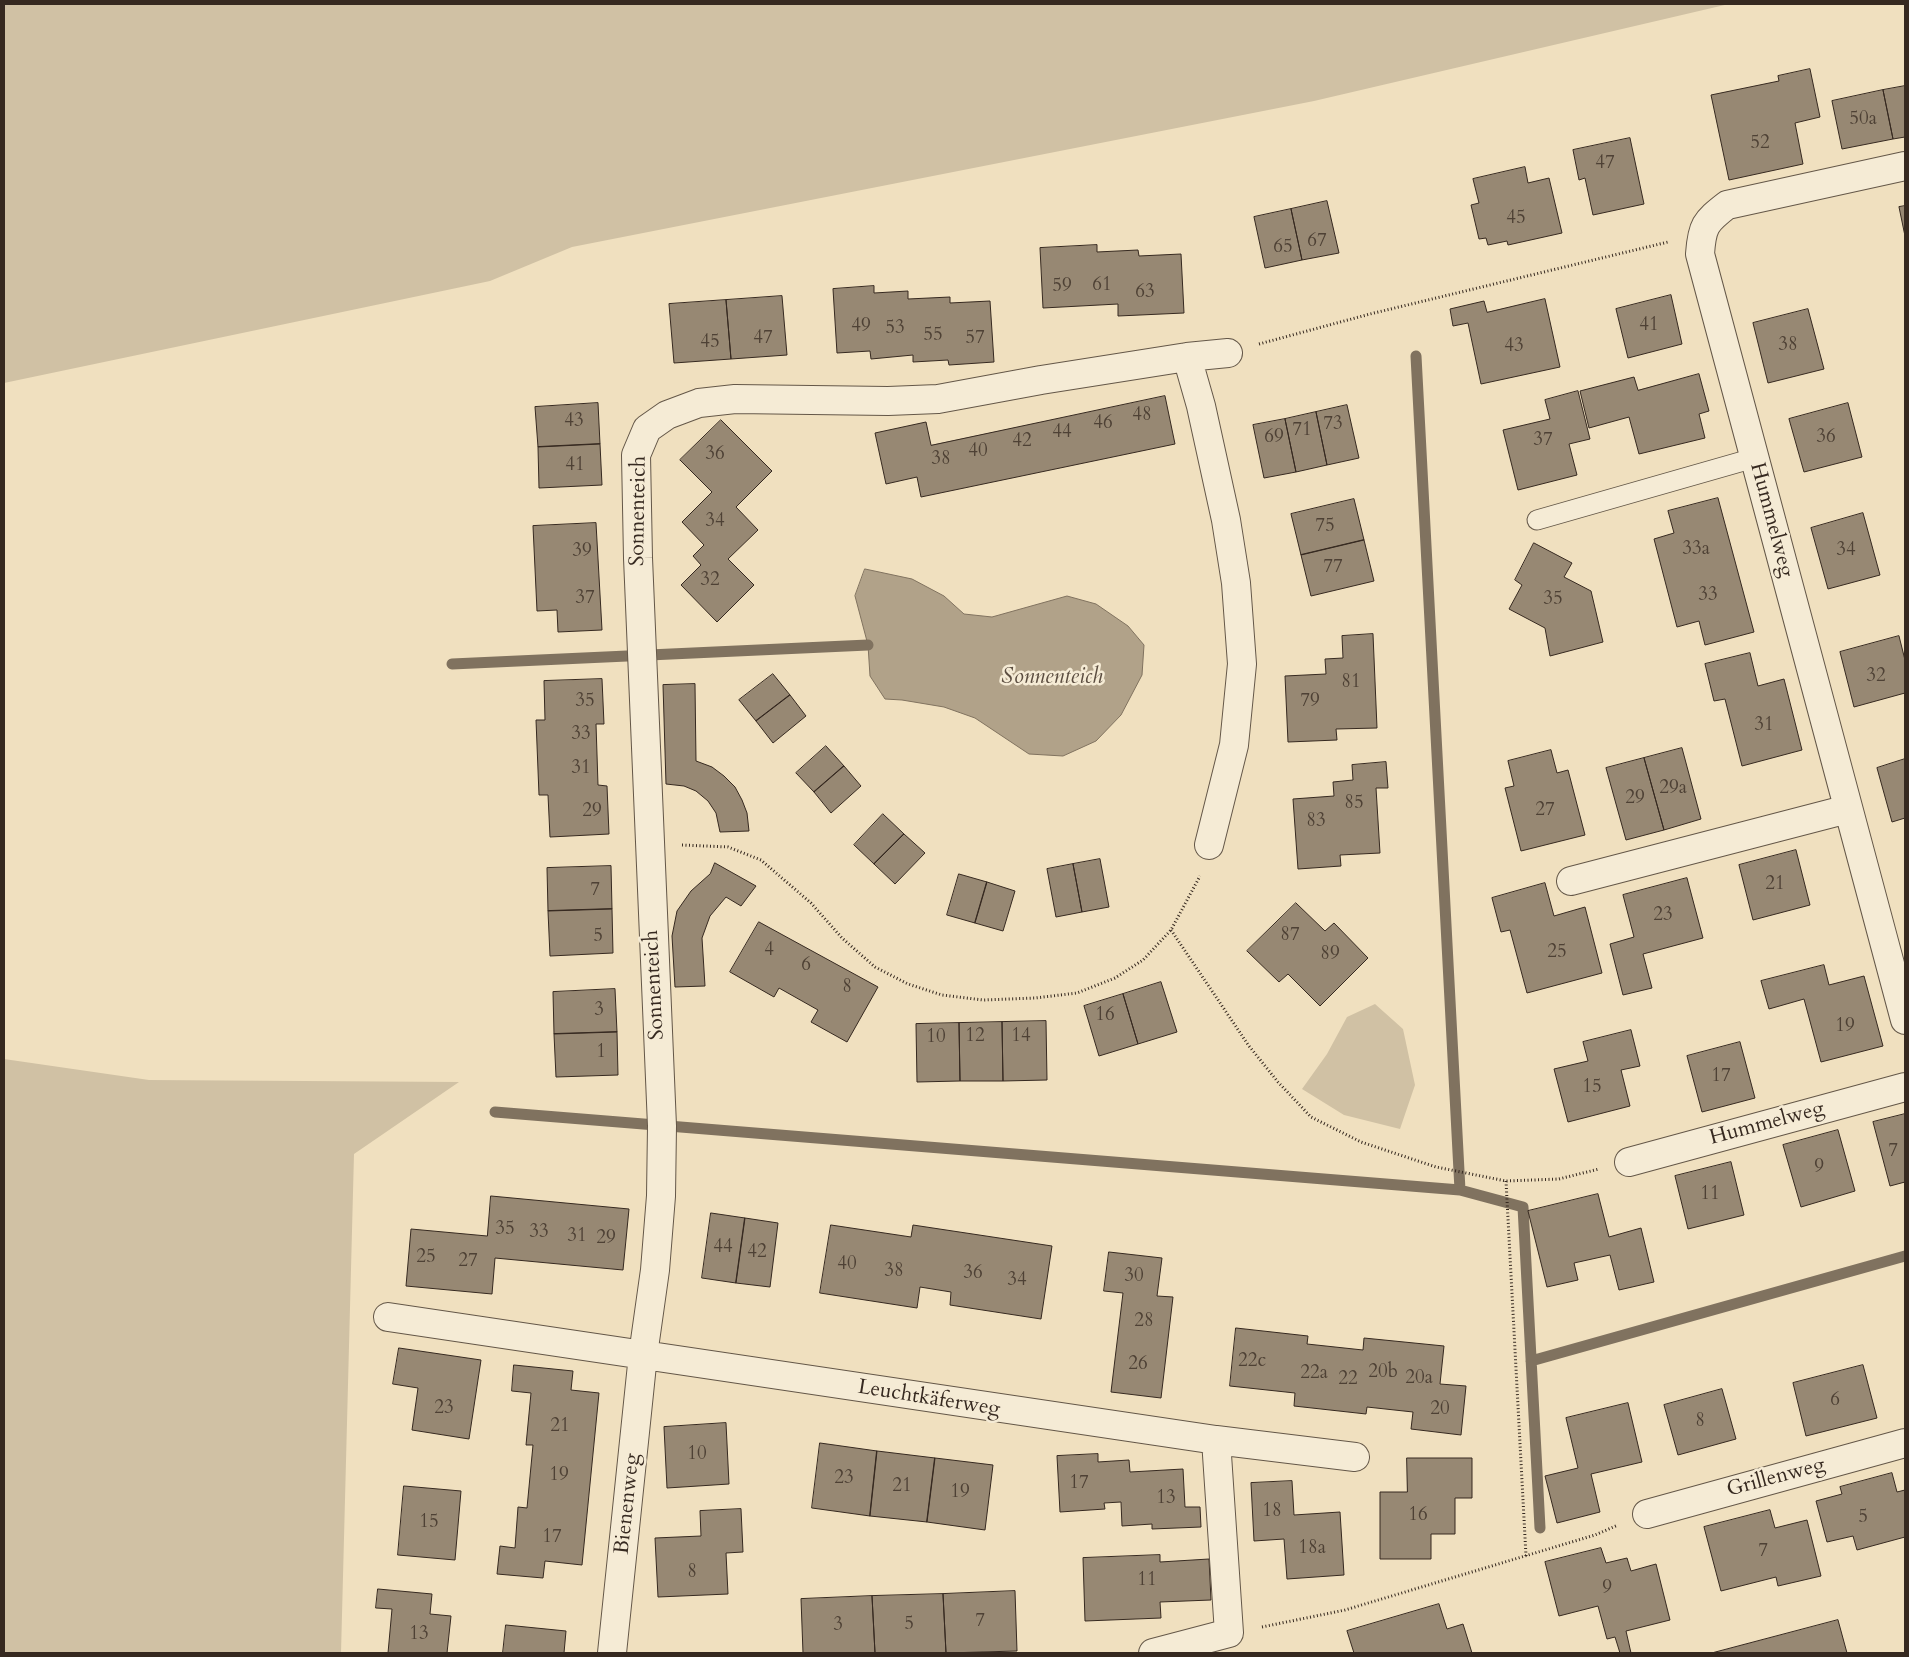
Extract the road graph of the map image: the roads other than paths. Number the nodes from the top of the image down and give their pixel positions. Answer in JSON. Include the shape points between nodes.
{"nodes":[{"id":1,"x":1905,"y":166,"type":"edge"},
{"id":2,"x":1228,"y":353,"type":"road end"},
{"id":3,"x":1187,"y":356,"type":"junction"},
{"id":4,"x":1754,"y":458,"type":"junction"},
{"id":5,"x":1537,"y":520,"type":"dead end"},
{"id":6,"x":1848,"y":809,"type":"junction"},
{"id":7,"x":1209,"y":844,"type":"road end"},
{"id":8,"x":1571,"y":882,"type":"dead end"},
{"id":9,"x":1905,"y":1020,"type":"edge"},
{"id":10,"x":1905,"y":1087,"type":"edge"},
{"id":11,"x":662,"y":1126,"type":"joint"},
{"id":12,"x":1630,"y":1162,"type":"road end"},
{"id":13,"x":388,"y":1316,"type":"dead end"},
{"id":14,"x":643,"y":1356,"type":"junction"},
{"id":15,"x":1216,"y":1440,"type":"junction"},
{"id":16,"x":1905,"y":1443,"type":"edge"},
{"id":17,"x":1355,"y":1457,"type":"dead end"},
{"id":18,"x":1647,"y":1514,"type":"road end"},
{"id":19,"x":612,"y":1653,"type":"edge"},
{"id":20,"x":1153,"y":1653,"type":"edge"}],
"edges":[{"from":1,"to":4,"type":"street","name":"Hummelweg","via":[[1727,205],[1709,219],[1702,234],[1700,254]]},
{"from":2,"to":3,"type":"street","name":"Sonnenteich"},
{"from":3,"to":7,"type":"street","via":[[1226,520],[1236,583],[1242,664],[1234,745]]},
{"from":3,"to":11,"type":"street","name":"Sonnenteich","via":[[938,399],[735,399],[699,403],[667,415],[647,429],[636,455],[638,558]]},
{"from":4,"to":5,"type":"lane"},
{"from":4,"to":6,"type":"street","name":"Hummelweg"},
{"from":6,"to":8,"type":"street"},
{"from":6,"to":9,"type":"street","name":"Hummelweg"},
{"from":10,"to":12,"type":"street","name":"Hummelweg"},
{"from":11,"to":14,"type":"street","name":"Bienenweg","via":[[655,1270]]},
{"from":13,"to":14,"type":"street"},
{"from":14,"to":15,"type":"street","name":"Leuchtkäferweg"},
{"from":14,"to":19,"type":"street","name":"Bienenweg"},
{"from":15,"to":17,"type":"street","name":"Leuchtkäferweg"},
{"from":15,"to":20,"type":"street","via":[[1229,1633]]},
{"from":16,"to":18,"type":"street","name":"Grillenweg"}]}
